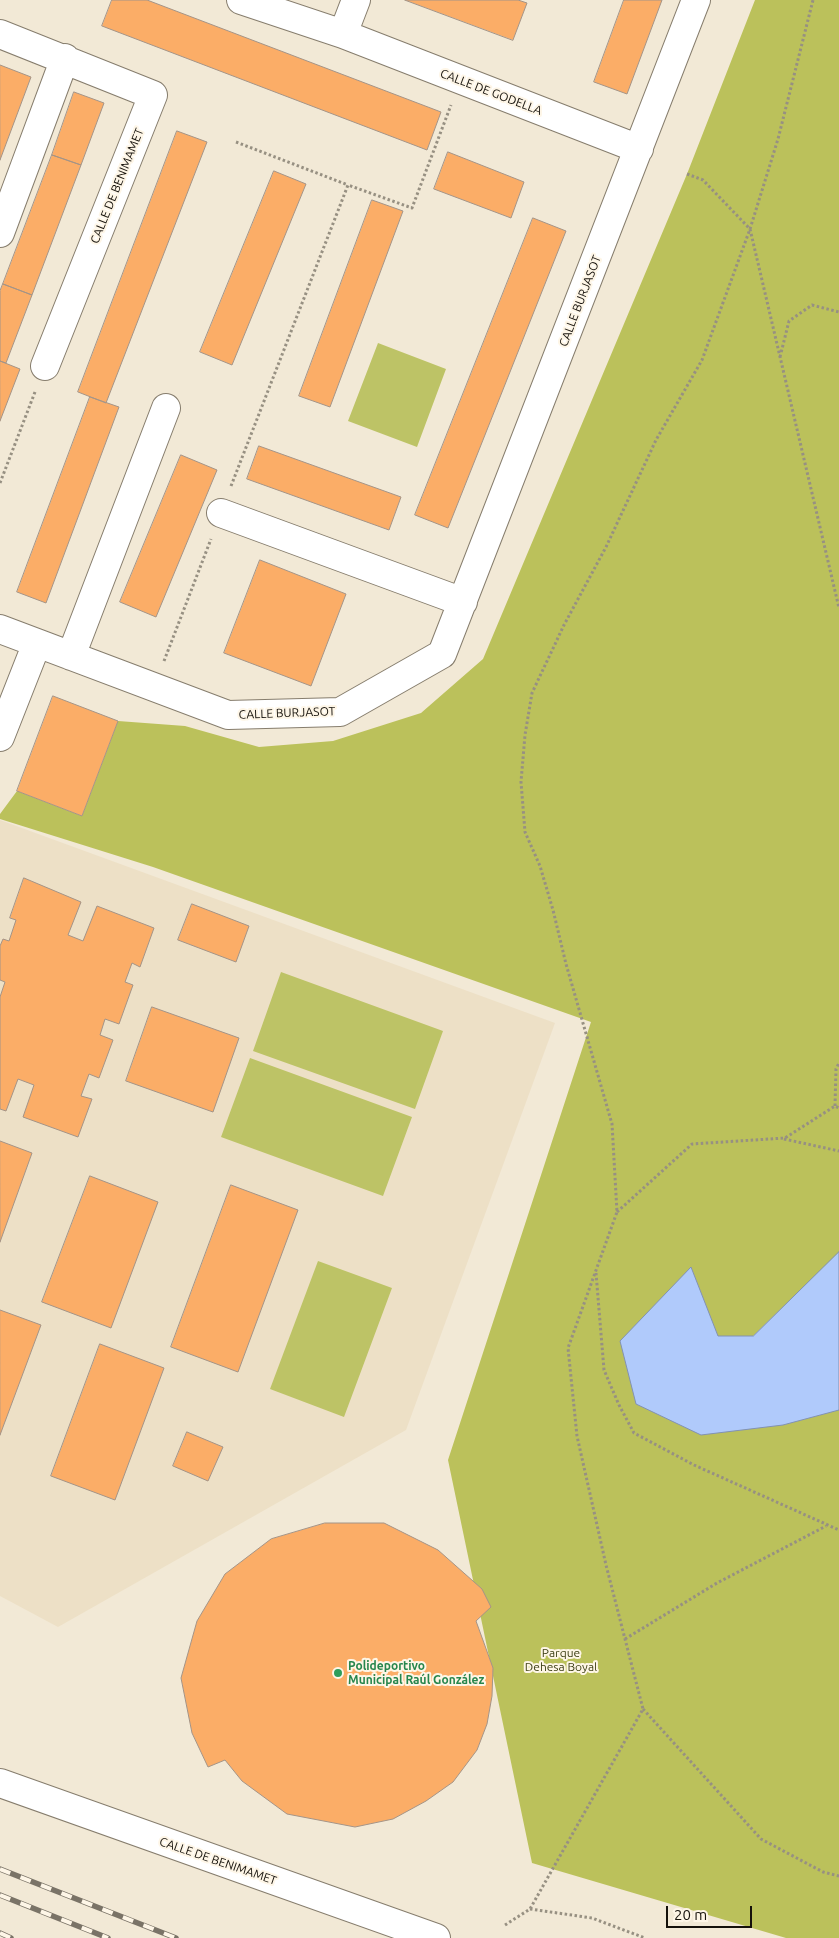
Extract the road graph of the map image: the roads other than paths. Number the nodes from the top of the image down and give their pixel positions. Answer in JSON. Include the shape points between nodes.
{"nodes":[{"id":1,"x":241,"y":0,"type":"edge"},
{"id":2,"x":356,"y":0,"type":"edge"},
{"id":3,"x":696,"y":0,"type":"edge"},
{"id":4,"x":0,"y":34,"type":"edge"},
{"id":5,"x":343,"y":34,"type":"junction"},
{"id":6,"x":65,"y":58,"type":"junction"},
{"id":7,"x":640,"y":149,"type":"junction"},
{"id":8,"x":0,"y":233,"type":"edge"},
{"id":9,"x":45,"y":366,"type":"road end"},
{"id":10,"x":166,"y":408,"type":"dead end"},
{"id":11,"x":221,"y":513,"type":"road end"},
{"id":12,"x":463,"y":602,"type":"junction"},
{"id":13,"x":0,"y":629,"type":"edge"},
{"id":14,"x":37,"y":643,"type":"junction"},
{"id":15,"x":71,"y":656,"type":"junction"},
{"id":16,"x":0,"y":737,"type":"edge"},
{"id":17,"x":0,"y":1783,"type":"edge"},
{"id":18,"x":436,"y":1938,"type":"edge"}],
"edges":[{"from":1,"to":5,"type":"street","name":"CALLE DE GODELLA"},
{"from":2,"to":5,"type":"street"},
{"from":3,"to":7,"type":"street","name":"CALLE BURJASOT"},
{"from":4,"to":6,"type":"street","name":"CALLE DE BENIMAMET"},
{"from":5,"to":7,"type":"street","name":"CALLE DE GODELLA"},
{"from":6,"to":8,"type":"street"},
{"from":6,"to":9,"type":"street","name":"CALLE DE BENIMAMET","via":[[153,95]]},
{"from":7,"to":12,"type":"street","name":"CALLE BURJASOT"},
{"from":10,"to":15,"type":"street"},
{"from":11,"to":12,"type":"street"},
{"from":12,"to":15,"type":"street","name":"CALLE BURJASOT","via":[[442,654],[340,712],[228,715]]},
{"from":13,"to":14,"type":"street","name":"CALLE BURJASOT"},
{"from":14,"to":15,"type":"street","name":"CALLE BURJASOT"},
{"from":14,"to":16,"type":"street"},
{"from":17,"to":18,"type":"street","name":"CALLE DE BENIMAMET"}]}
